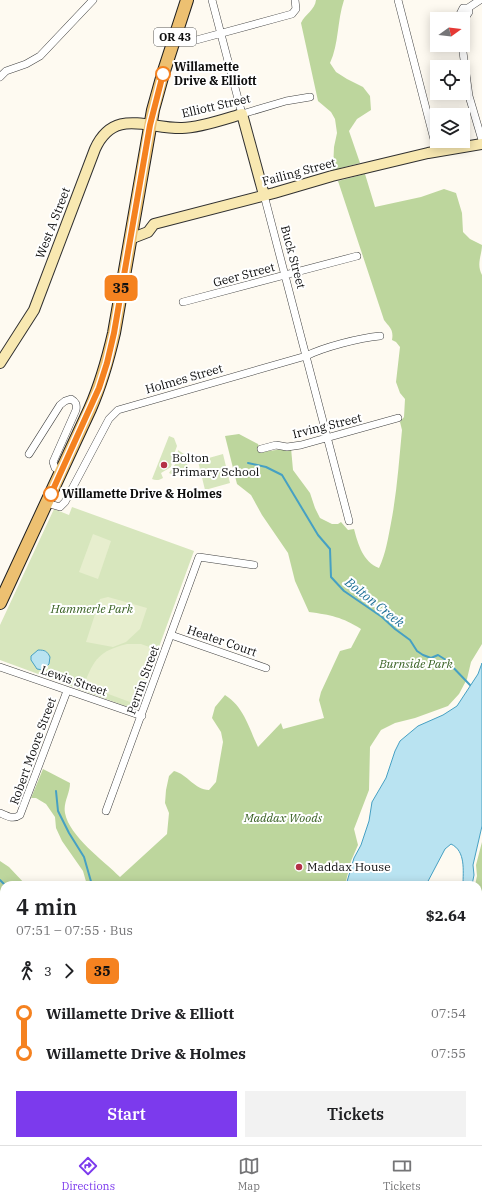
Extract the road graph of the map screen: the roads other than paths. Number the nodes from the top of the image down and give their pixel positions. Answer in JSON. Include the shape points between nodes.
{"nodes":[{"id":1,"x":93,"y":0,"type":"edge"},
{"id":2,"x":187,"y":0,"type":"edge"},
{"id":3,"x":212,"y":0,"type":"edge"},
{"id":4,"x":295,"y":0,"type":"edge"},
{"id":5,"x":398,"y":0,"type":"edge"},
{"id":6,"x":480,"y":0,"type":"edge"},
{"id":7,"x":468,"y":12,"type":"edge"},
{"id":8,"x":221,"y":34,"type":"junction"},
{"id":9,"x":188,"y":42,"type":"dead end"},
{"id":10,"x":463,"y":52,"type":"edge"},
{"id":11,"x":0,"y":77,"type":"edge"},
{"id":12,"x":310,"y":97,"type":"dead end"},
{"id":13,"x":242,"y":114,"type":"junction"},
{"id":14,"x":150,"y":125,"type":"junction"},
{"id":15,"x":482,"y":140,"type":"edge"},
{"id":16,"x":482,"y":144,"type":"edge"},
{"id":17,"x":437,"y":151,"type":"junction"},
{"id":18,"x":264,"y":195,"type":"junction"},
{"id":19,"x":130,"y":239,"type":"junction"},
{"id":20,"x":357,"y":256,"type":"dead end"},
{"id":21,"x":285,"y":276,"type":"junction"},
{"id":22,"x":183,"y":302,"type":"dead end"},
{"id":23,"x":380,"y":336,"type":"dead end"},
{"id":24,"x":306,"y":356,"type":"junction"},
{"id":25,"x":0,"y":364,"type":"edge"},
{"id":26,"x":398,"y":418,"type":"dead end"},
{"id":27,"x":328,"y":438,"type":"junction"},
{"id":28,"x":261,"y":449,"type":"dead end"},
{"id":29,"x":29,"y":454,"type":"dead end"},
{"id":30,"x":61,"y":470,"type":"junction"},
{"id":31,"x":46,"y":503,"type":"junction"},
{"id":32,"x":349,"y":521,"type":"dead end"},
{"id":33,"x":254,"y":565,"type":"dead end"},
{"id":34,"x":0,"y":603,"type":"edge"},
{"id":35,"x":171,"y":635,"type":"junction"},
{"id":36,"x":0,"y":667,"type":"edge"},
{"id":37,"x":266,"y":668,"type":"dead end"},
{"id":38,"x":67,"y":691,"type":"junction"},
{"id":39,"x":142,"y":716,"type":"junction"},
{"id":40,"x":106,"y":811,"type":"dead end"},
{"id":41,"x":0,"y":813,"type":"edge"}],
"edges":[{"from":1,"to":11,"type":"street","via":[[40,56]]},
{"from":2,"to":14,"type":"main road","number":"OR 43","via":[[163,74]]},
{"from":3,"to":8,"type":"street","name":"Buck Street"},
{"from":4,"to":8,"type":"street","via":[[294,13]]},
{"from":5,"to":17,"type":"street"},
{"from":6,"to":7,"type":"street","via":[[468,8]]},
{"from":8,"to":9,"type":"street"},
{"from":8,"to":13,"type":"street","name":"Buck Street"},
{"from":10,"to":15,"type":"street","via":[[469,96]]},
{"from":12,"to":13,"type":"street","name":"Elliott Street"},
{"from":13,"to":14,"type":"street","name":"Elliott Street","via":[[190,128]]},
{"from":13,"to":18,"type":"street","name":"Buck Street"},
{"from":14,"to":19,"type":"main road","number":"OR 43"},
{"from":14,"to":25,"type":"street","name":"West A Street","via":[[124,123],[107,130],[99,140],[34,310]]},
{"from":16,"to":17,"type":"street","name":"Failing Street"},
{"from":17,"to":18,"type":"street","name":"Failing Street"},
{"from":18,"to":19,"type":"street","name":"Failing Street","via":[[154,224],[148,232]]},
{"from":18,"to":21,"type":"street","name":"Buck Street"},
{"from":19,"to":30,"type":"main road","number":"OR 43","via":[[107,363],[99,388]]},
{"from":20,"to":21,"type":"street","name":"Geer Street"},
{"from":21,"to":22,"type":"street","name":"Geer Street"},
{"from":21,"to":24,"type":"street","name":"Buck Street"},
{"from":23,"to":24,"type":"street","name":"Holmes Street"},
{"from":24,"to":27,"type":"street","name":"Buck Street"},
{"from":24,"to":31,"type":"street","name":"Holmes Street","via":[[118,410],[109,419],[65,502],[60,507]]},
{"from":26,"to":27,"type":"street","name":"Irving Street"},
{"from":27,"to":28,"type":"street","name":"Irving Street","via":[[301,445],[276,445]]},
{"from":27,"to":32,"type":"street","name":"Buck Street"},
{"from":29,"to":30,"type":"street","via":[[60,405],[71,399],[75,401],[76,410],[53,462],[55,468]]},
{"from":30,"to":31,"type":"main road","number":"OR 43"},
{"from":31,"to":34,"type":"main road","number":"OR 43"},
{"from":33,"to":35,"type":"street","name":"Perrin Street","via":[[199,557]]},
{"from":35,"to":37,"type":"street","name":"Heater Court"},
{"from":35,"to":39,"type":"street","name":"Perrin Street"},
{"from":36,"to":38,"type":"street","name":"Lewis Street"},
{"from":38,"to":39,"type":"street","name":"Lewis Street"},
{"from":38,"to":41,"type":"street","name":"Robert Moore Street","via":[[21,812],[18,817]]},
{"from":39,"to":40,"type":"street","name":"Perrin Street"}]}
